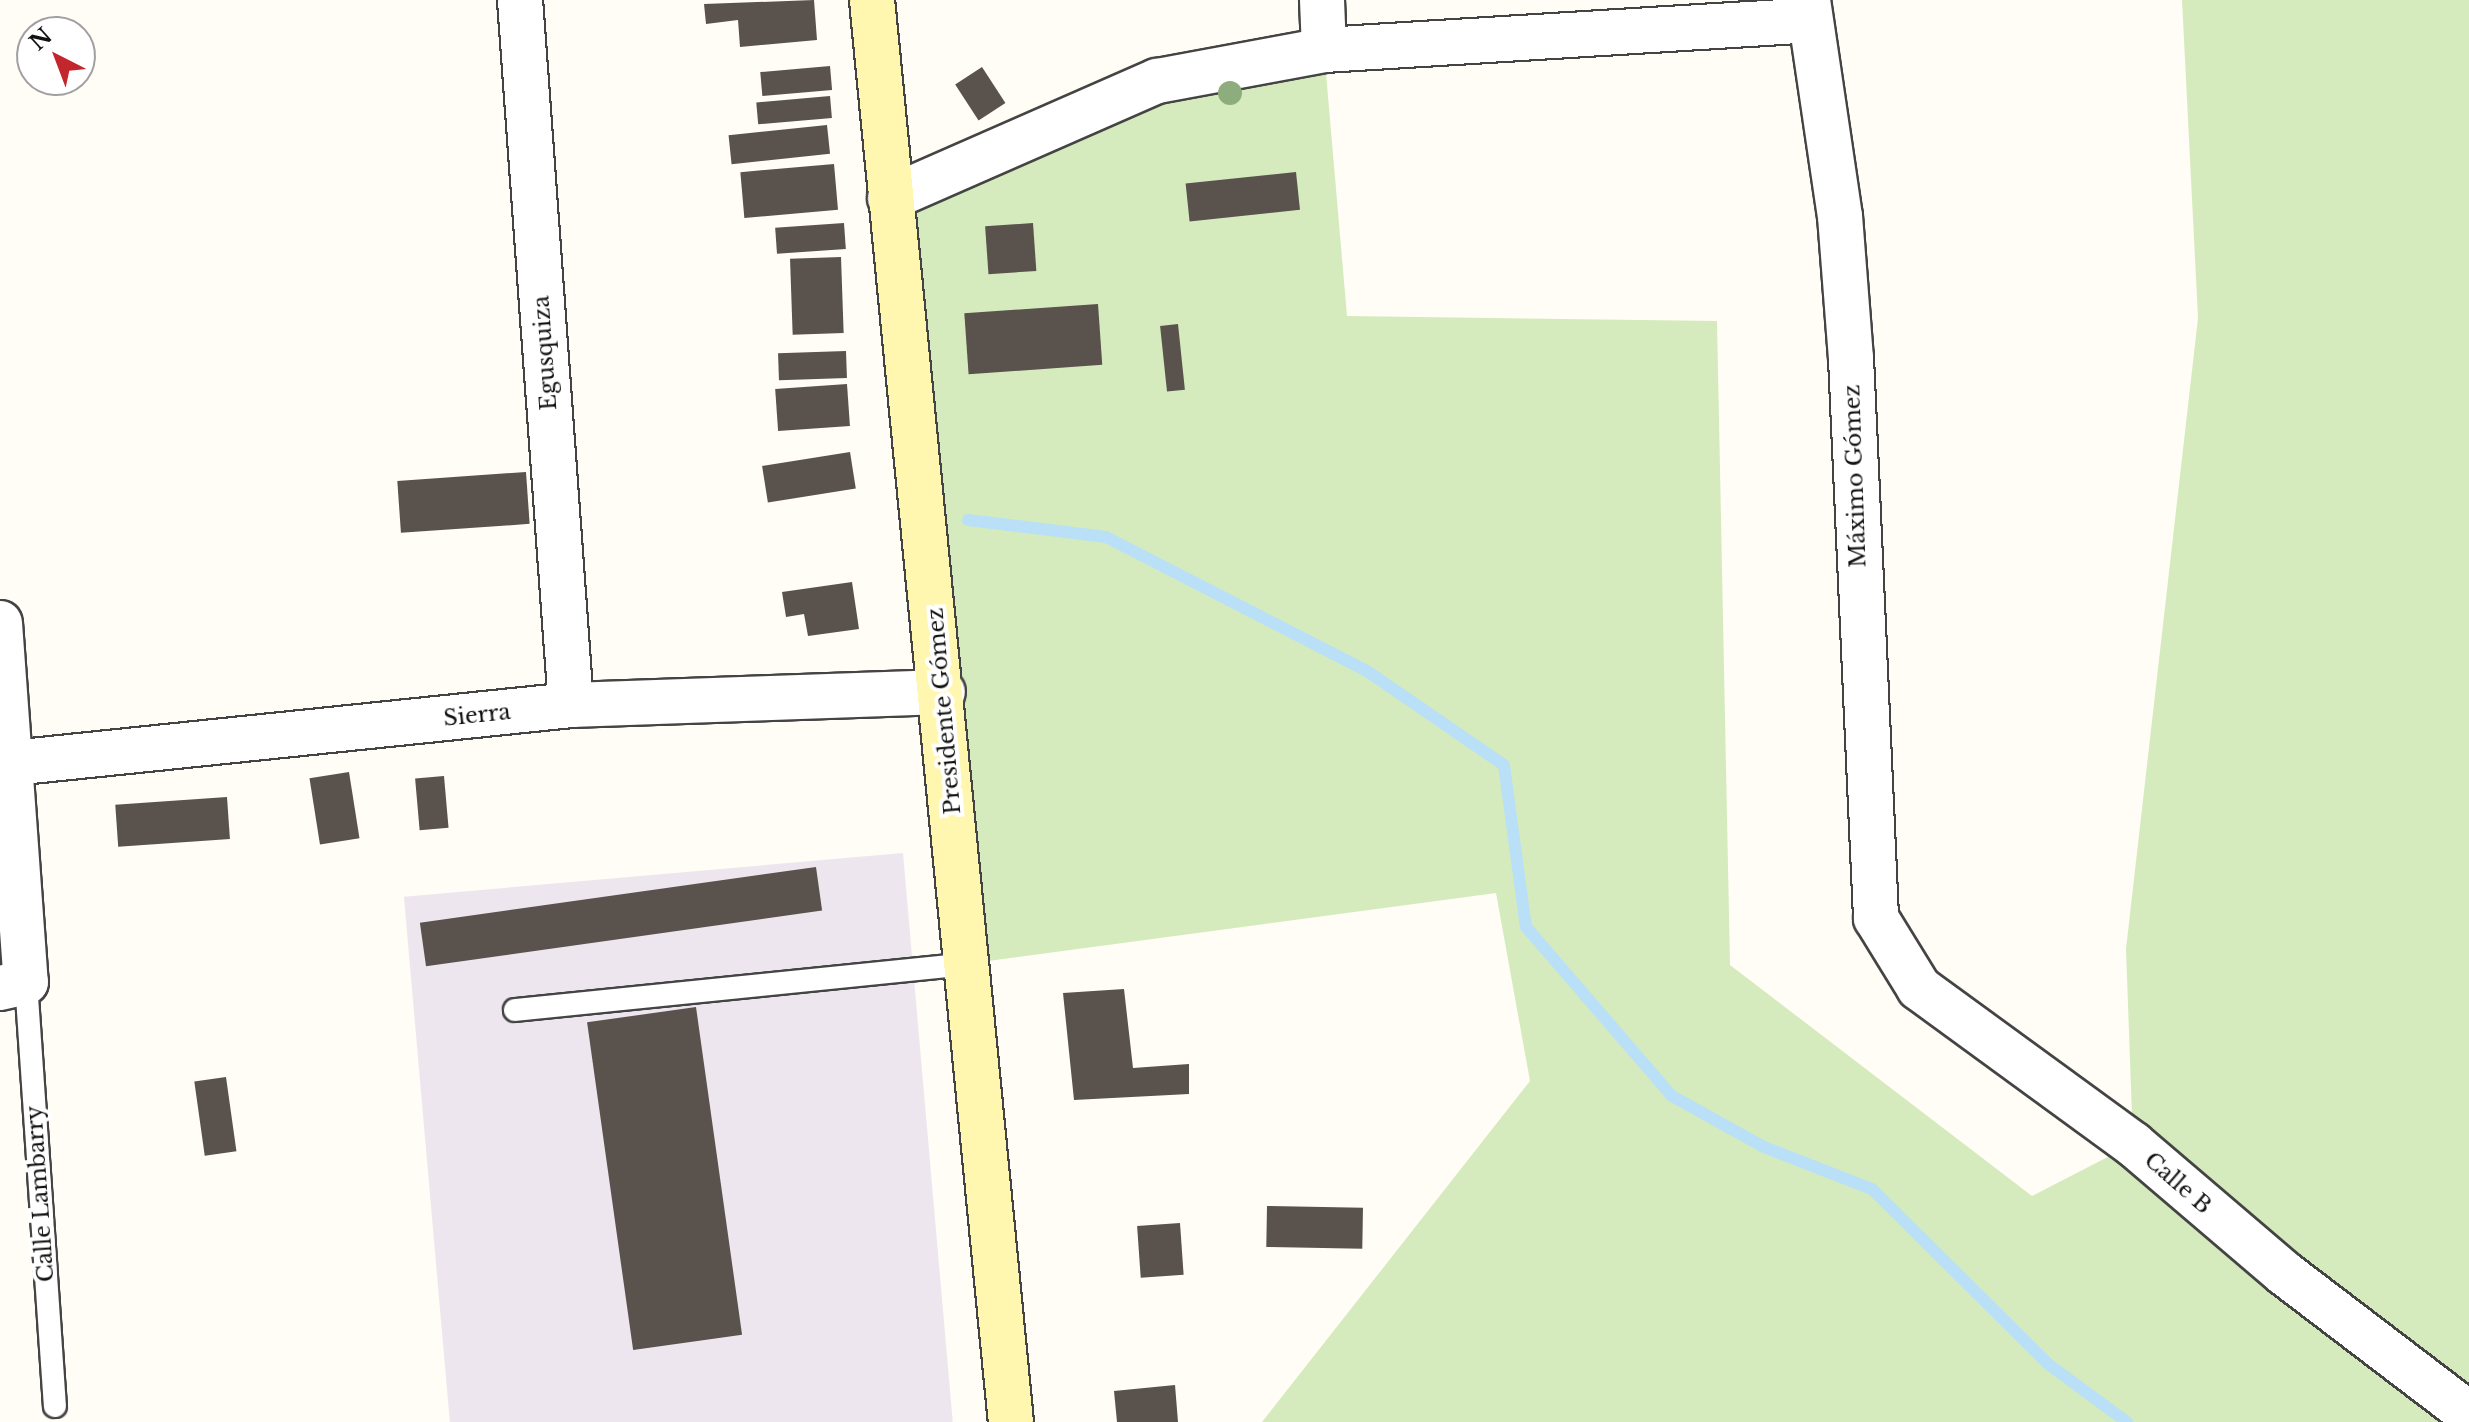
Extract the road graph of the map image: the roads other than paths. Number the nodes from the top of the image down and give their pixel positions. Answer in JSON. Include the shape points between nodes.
{"nodes":[{"id":1,"x":520,"y":0,"type":"edge"},
{"id":2,"x":872,"y":0,"type":"edge"},
{"id":3,"x":1322,"y":0,"type":"edge"},
{"id":4,"x":1809,"y":10,"type":"edge"},
{"id":5,"x":1324,"y":50,"type":"junction"},
{"id":6,"x":890,"y":198,"type":"junction"},
{"id":7,"x":0,"y":623,"type":"edge"},
{"id":8,"x":943,"y":692,"type":"junction"},
{"id":9,"x":571,"y":705,"type":"junction"},
{"id":10,"x":12,"y":763,"type":"junction"},
{"id":11,"x":1891,"y":950,"type":"joint"},
{"id":12,"x":966,"y":964,"type":"junction"},
{"id":13,"x":13,"y":985,"type":"edge"},
{"id":14,"x":515,"y":1010,"type":"dead end"},
{"id":15,"x":55,"y":1406,"type":"dead end"},
{"id":16,"x":2469,"y":1414,"type":"edge"},
{"id":17,"x":1011,"y":1422,"type":"edge"}],
"edges":[{"from":1,"to":9,"type":"street","name":"Egusquiza"},
{"from":2,"to":6,"type":"main road","name":"Presidente Gómez"},
{"from":3,"to":5,"type":"street"},
{"from":4,"to":5,"type":"street"},
{"from":4,"to":11,"type":"street","name":"Máximo Gómez","via":[[1840,216],[1851,358],[1871,865],[1876,918]]},
{"from":5,"to":6,"type":"street","via":[[1157,81]]},
{"from":6,"to":8,"type":"main road","name":"Presidente Gómez"},
{"from":7,"to":10,"type":"street"},
{"from":8,"to":9,"type":"street","name":"Sierra"},
{"from":8,"to":12,"type":"main road","name":"Presidente Gómez"},
{"from":9,"to":10,"type":"street","name":"Sierra"},
{"from":10,"to":13,"type":"street"},
{"from":11,"to":16,"type":"street","name":"Calle B","via":[[1919,988],[2001,1053],[2133,1144],[2284,1273]]},
{"from":12,"to":14,"type":"lane"},
{"from":12,"to":17,"type":"main road","name":"Presidente Gómez"},
{"from":13,"to":15,"type":"lane","name":"Calle Lambarry"}]}
